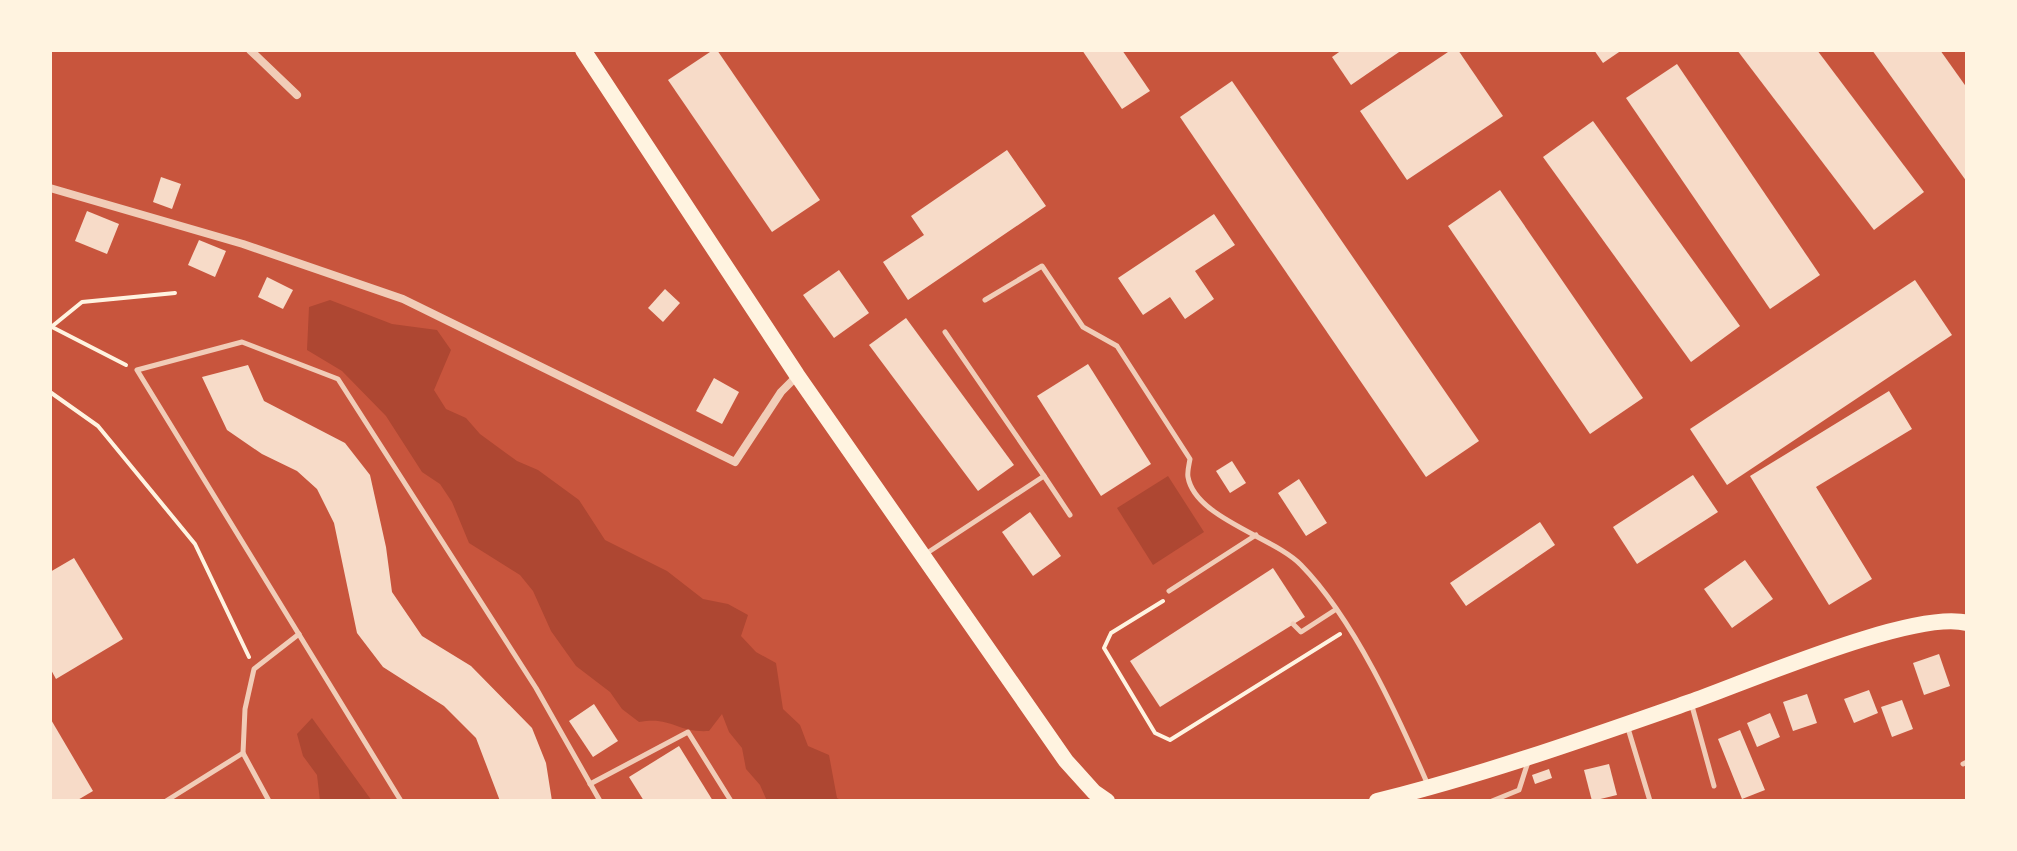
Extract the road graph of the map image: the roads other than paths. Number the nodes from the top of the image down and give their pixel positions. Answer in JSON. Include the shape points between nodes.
{"nodes":[{"id":1,"x":250,"y":50,"type":"edge"},
{"id":2,"x":586,"y":51,"type":"edge"},
{"id":3,"x":297,"y":95,"type":"dead end"},
{"id":4,"x":50,"y":188,"type":"edge"},
{"id":5,"x":985,"y":300,"type":"dead end"},
{"id":6,"x":945,"y":332,"type":"dead end"},
{"id":7,"x":797,"y":375,"type":"junction"},
{"id":8,"x":1044,"y":476,"type":"junction"},
{"id":9,"x":1070,"y":515,"type":"dead end"},
{"id":10,"x":1257,"y":535,"type":"junction"},
{"id":11,"x":923,"y":555,"type":"junction"},
{"id":12,"x":1170,"y":593,"type":"road end"},
{"id":13,"x":1335,"y":610,"type":"junction"},
{"id":14,"x":1967,"y":623,"type":"edge"},
{"id":15,"x":1293,"y":624,"type":"dead end"},
{"id":16,"x":299,"y":634,"type":"junction"},
{"id":17,"x":1691,"y":702,"type":"junction"},
{"id":18,"x":1626,"y":724,"type":"junction"},
{"id":19,"x":243,"y":753,"type":"junction"},
{"id":20,"x":1530,"y":756,"type":"junction"},
{"id":21,"x":590,"y":784,"type":"junction"},
{"id":22,"x":1714,"y":786,"type":"dead end"},
{"id":23,"x":1416,"y":795,"type":"edge"},
{"id":24,"x":166,"y":801,"type":"edge"},
{"id":25,"x":269,"y":801,"type":"edge"},
{"id":26,"x":401,"y":801,"type":"edge"},
{"id":27,"x":600,"y":801,"type":"edge"},
{"id":28,"x":731,"y":801,"type":"edge"},
{"id":29,"x":1107,"y":801,"type":"edge"},
{"id":30,"x":1377,"y":801,"type":"edge"},
{"id":31,"x":1492,"y":801,"type":"edge"},
{"id":32,"x":1650,"y":801,"type":"edge"}],
"edges":[{"from":1,"to":3,"type":"street"},
{"from":2,"to":7,"type":"main road"},
{"from":4,"to":7,"type":"street","via":[[243,244],[403,299],[735,462]]},
{"from":5,"to":10,"type":"lane","via":[[1037,266],[1045,268],[1083,327],[1117,346],[1190,459],[1189,481],[1205,505]]},
{"from":6,"to":8,"type":"lane"},
{"from":7,"to":11,"type":"main road"},
{"from":8,"to":9,"type":"lane"},
{"from":8,"to":11,"type":"lane"},
{"from":10,"to":12,"type":"lane"},
{"from":10,"to":13,"type":"lane","via":[[1302,565]]},
{"from":11,"to":29,"type":"main road","via":[[1066,761]]},
{"from":13,"to":15,"type":"lane","via":[[1301,632]]},
{"from":13,"to":23,"type":"lane","via":[[1401,724]]},
{"from":14,"to":17,"type":"main road","via":[[1923,623]]},
{"from":16,"to":19,"type":"lane","via":[[254,669]]},
{"from":16,"to":21,"type":"lane","via":[[137,370],[242,342],[338,379],[536,688]]},
{"from":16,"to":26,"type":"lane"},
{"from":17,"to":18,"type":"main road"},
{"from":17,"to":22,"type":"lane"},
{"from":18,"to":20,"type":"main road"},
{"from":18,"to":32,"type":"lane"},
{"from":19,"to":24,"type":"lane"},
{"from":19,"to":25,"type":"lane"},
{"from":20,"to":23,"type":"main road"},
{"from":20,"to":31,"type":"lane","via":[[1519,790]]},
{"from":21,"to":27,"type":"lane"},
{"from":21,"to":28,"type":"lane","via":[[688,732]]},
{"from":23,"to":30,"type":"main road"}]}
